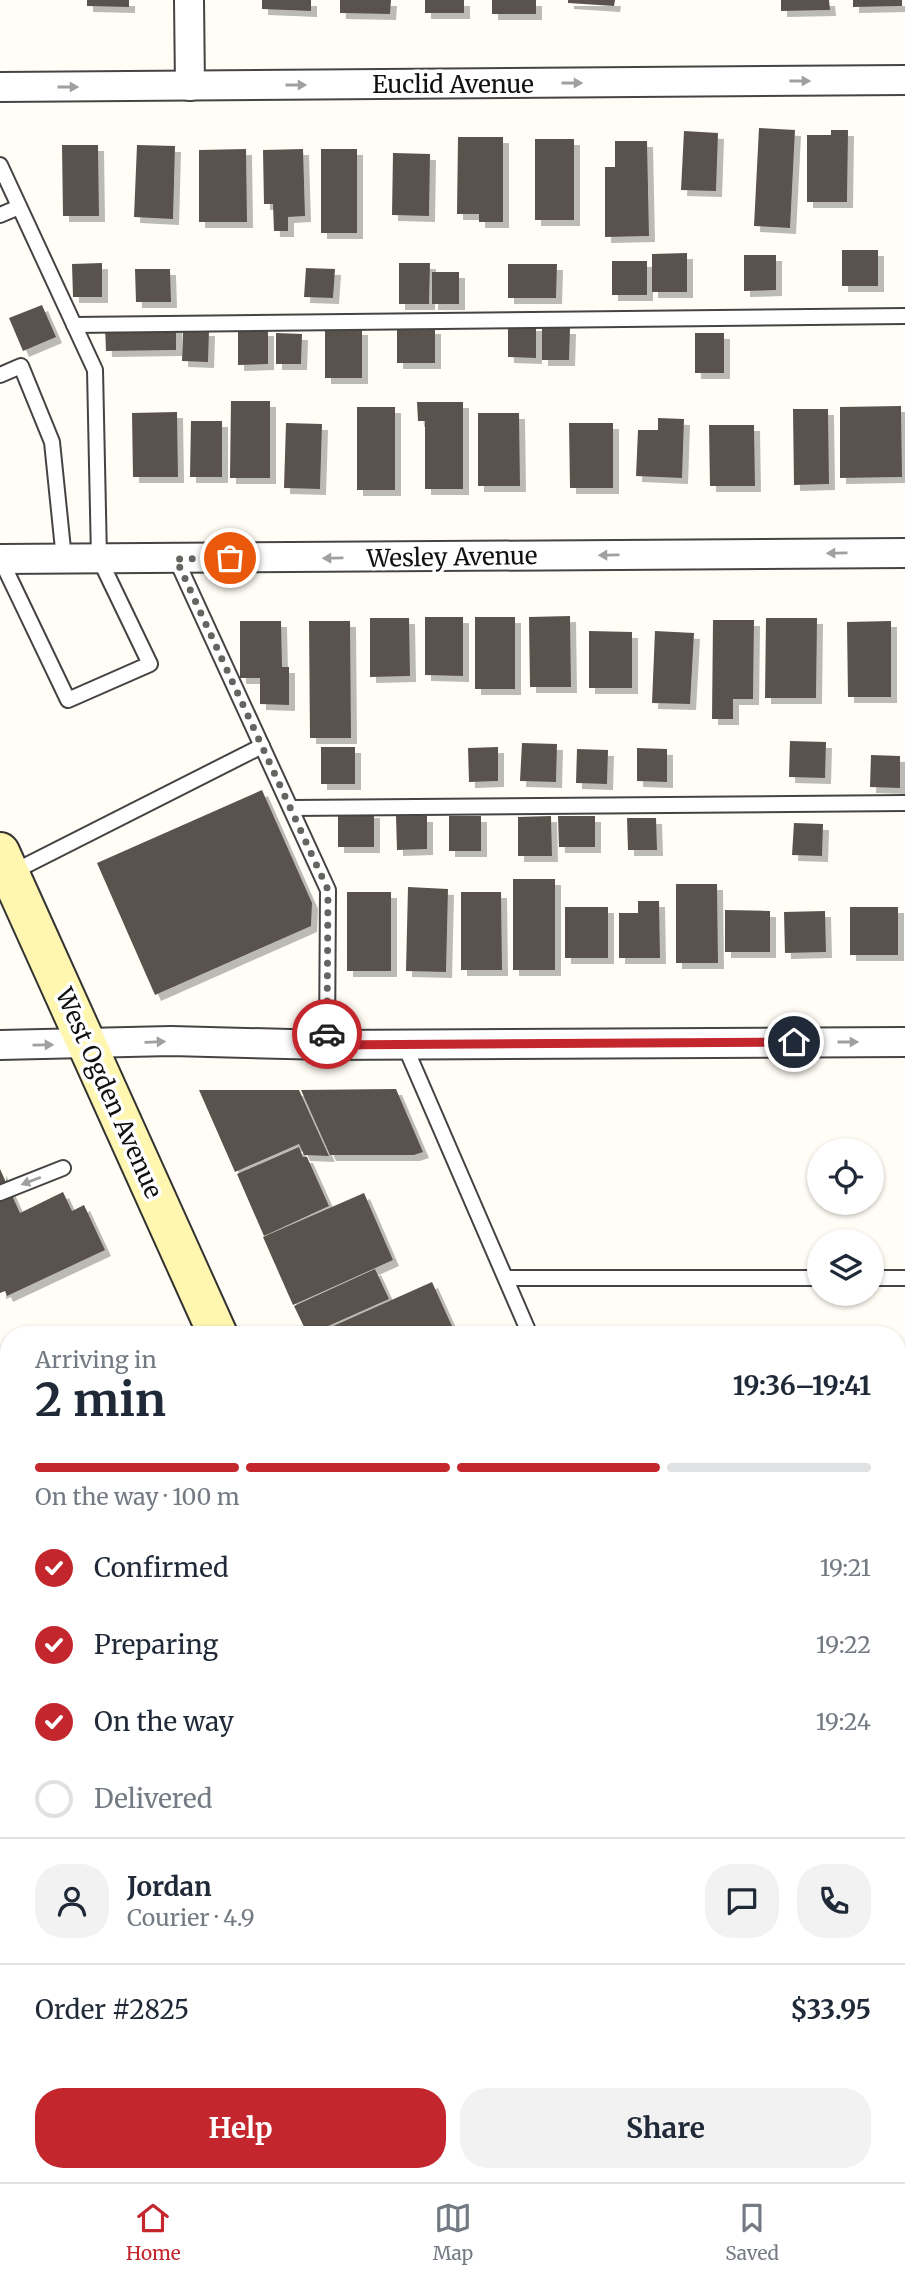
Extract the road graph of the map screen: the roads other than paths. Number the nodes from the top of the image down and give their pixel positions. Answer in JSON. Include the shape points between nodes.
{"nodes":[{"id":1,"x":189,"y":0,"type":"edge"},
{"id":2,"x":905,"y":80,"type":"edge"},
{"id":3,"x":190,"y":86,"type":"junction"},
{"id":4,"x":0,"y":87,"type":"edge"},
{"id":5,"x":0,"y":165,"type":"edge"},
{"id":6,"x":19,"y":207,"type":"junction"},
{"id":7,"x":0,"y":215,"type":"edge"},
{"id":8,"x":905,"y":316,"type":"edge"},
{"id":9,"x":74,"y":325,"type":"junction"},
{"id":10,"x":0,"y":375,"type":"edge"},
{"id":11,"x":905,"y":553,"type":"edge"},
{"id":12,"x":99,"y":558,"type":"junction"},
{"id":13,"x":0,"y":559,"type":"edge"},
{"id":14,"x":65,"y":559,"type":"junction"},
{"id":15,"x":176,"y":559,"type":"junction"},
{"id":16,"x":262,"y":746,"type":"junction"},
{"id":17,"x":905,"y":803,"type":"edge"},
{"id":18,"x":291,"y":808,"type":"junction"},
{"id":19,"x":5,"y":862,"type":"edge"},
{"id":20,"x":905,"y":1042,"type":"edge"},
{"id":21,"x":87,"y":1044,"type":"junction"},
{"id":22,"x":404,"y":1044,"type":"junction"},
{"id":23,"x":0,"y":1045,"type":"edge"},
{"id":24,"x":327,"y":1045,"type":"junction"},
{"id":25,"x":63,"y":1168,"type":"dead end"},
{"id":26,"x":0,"y":1193,"type":"edge"},
{"id":27,"x":507,"y":1278,"type":"junction"},
{"id":28,"x":807,"y":1278,"type":"edge"},
{"id":29,"x":884,"y":1278,"type":"edge"},
{"id":30,"x":905,"y":1278,"type":"edge"},
{"id":31,"x":214,"y":1326,"type":"edge"},
{"id":32,"x":526,"y":1326,"type":"edge"}],
"edges":[{"from":1,"to":3,"type":"street"},
{"from":3,"to":2,"type":"street","name":"Euclid Avenue","one_way":true},
{"from":4,"to":3,"type":"street","name":"Euclid Avenue","one_way":true},
{"from":5,"to":6,"type":"lane"},
{"from":6,"to":7,"type":"lane"},
{"from":6,"to":9,"type":"lane"},
{"from":8,"to":9,"type":"lane"},
{"from":9,"to":12,"type":"lane","via":[[95,370]]},
{"from":10,"to":14,"type":"lane","via":[[21,366],[52,442]]},
{"from":11,"to":15,"type":"street","name":"Wesley Avenue","one_way":true},
{"from":12,"to":13,"type":"lane","via":[[150,664],[68,699]]},
{"from":12,"to":14,"type":"street","name":"Wesley Avenue"},
{"from":12,"to":15,"type":"street","name":"Wesley Avenue"},
{"from":13,"to":14,"type":"street","name":"Wesley Avenue"},
{"from":15,"to":16,"type":"lane"},
{"from":16,"to":18,"type":"lane"},
{"from":16,"to":19,"type":"lane"},
{"from":17,"to":18,"type":"lane"},
{"from":18,"to":24,"type":"lane","via":[[328,890]]},
{"from":19,"to":21,"type":"main road","name":"West Ogden Avenue"},
{"from":22,"to":20,"type":"street","one_way":true},
{"from":23,"to":21,"type":"street","one_way":true},
{"from":21,"to":24,"type":"street","one_way":true},
{"from":21,"to":31,"type":"main road","name":"West Ogden Avenue"},
{"from":22,"to":24,"type":"street"},
{"from":22,"to":27,"type":"lane"},
{"from":25,"to":26,"type":"lane","one_way":true},
{"from":27,"to":28,"type":"lane"},
{"from":27,"to":32,"type":"lane"},
{"from":29,"to":30,"type":"lane"}]}
